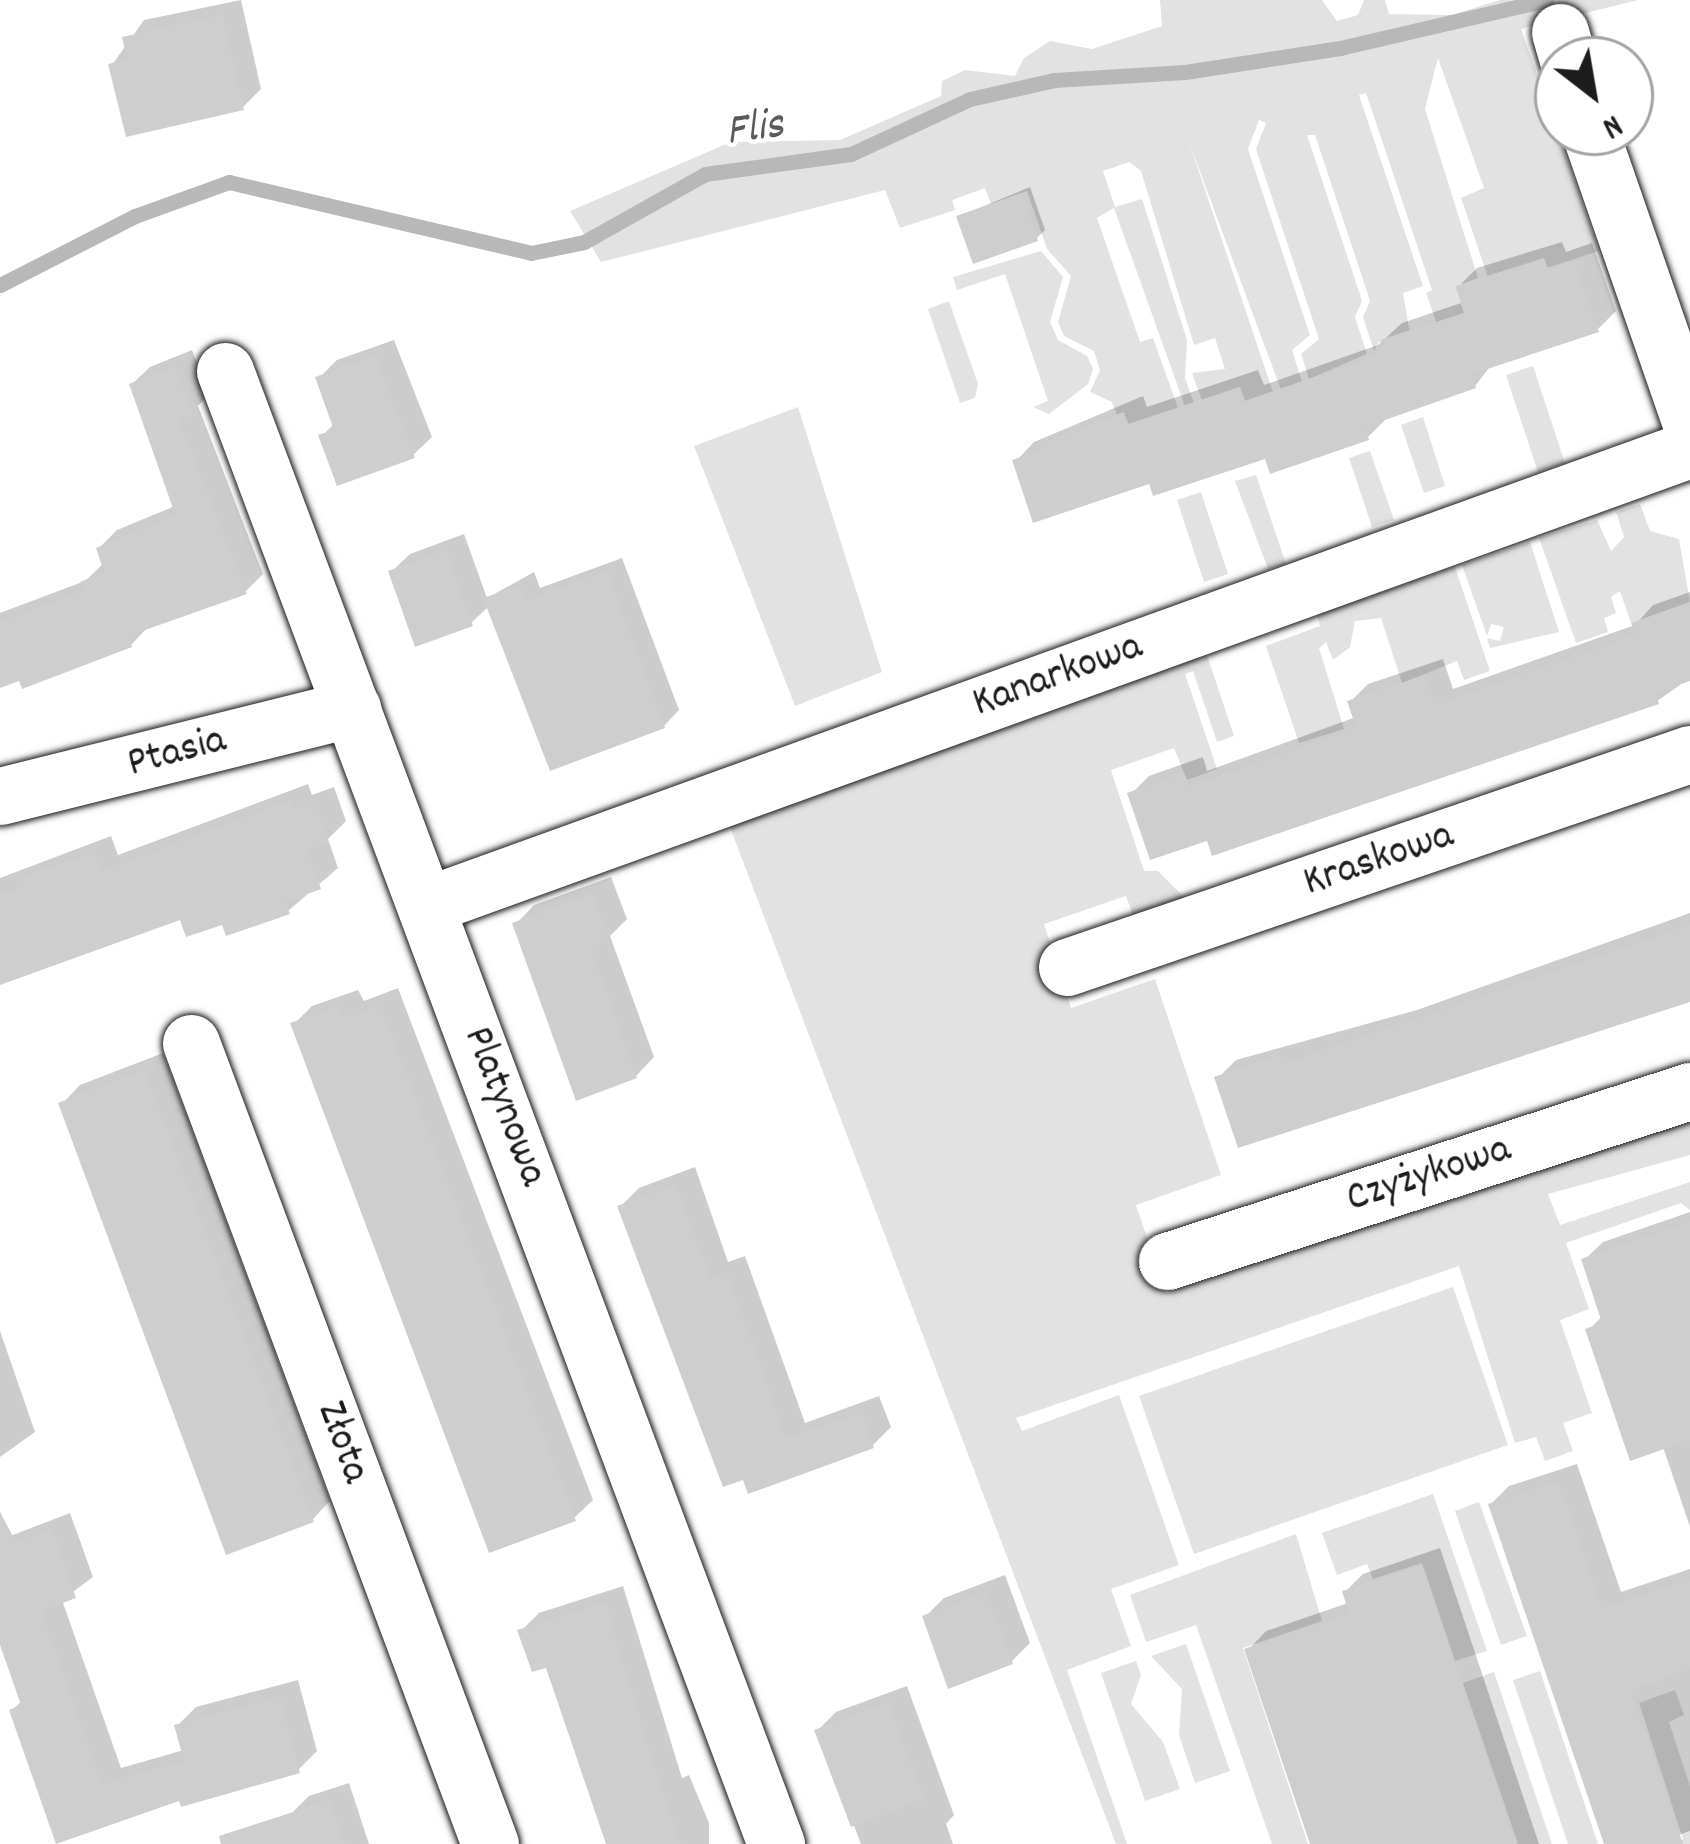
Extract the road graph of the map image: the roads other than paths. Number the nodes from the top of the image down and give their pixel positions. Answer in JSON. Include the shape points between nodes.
{"nodes":[{"id":1,"x":1598,"y":156,"type":"edge"},
{"id":2,"x":225,"y":371,"type":"dead end"},
{"id":3,"x":1690,"y":420,"type":"edge"},
{"id":4,"x":1690,"y":449,"type":"edge"},
{"id":5,"x":352,"y":708,"type":"junction"},
{"id":6,"x":1690,"y":754,"type":"edge"},
{"id":7,"x":0,"y":796,"type":"edge"},
{"id":8,"x":427,"y":905,"type":"junction"},
{"id":9,"x":1067,"y":967,"type":"dead end"},
{"id":10,"x":191,"y":1042,"type":"dead end"},
{"id":11,"x":1690,"y":1091,"type":"edge"},
{"id":12,"x":1167,"y":1262,"type":"dead end"},
{"id":13,"x":490,"y":1844,"type":"edge"},
{"id":14,"x":776,"y":1844,"type":"edge"}],
"edges":[{"from":1,"to":3,"type":"street"},
{"from":2,"to":5,"type":"street","name":"Platynowa"},
{"from":4,"to":8,"type":"street","name":"Kanarkowa"},
{"from":5,"to":7,"type":"street","name":"Ptasia"},
{"from":5,"to":8,"type":"street","name":"Platynowa"},
{"from":6,"to":9,"type":"street","name":"Kraskowa"},
{"from":8,"to":14,"type":"street","name":"Platynowa"},
{"from":10,"to":13,"type":"street","name":"Złota"},
{"from":11,"to":12,"type":"street","name":"Czyżykowa"}]}
